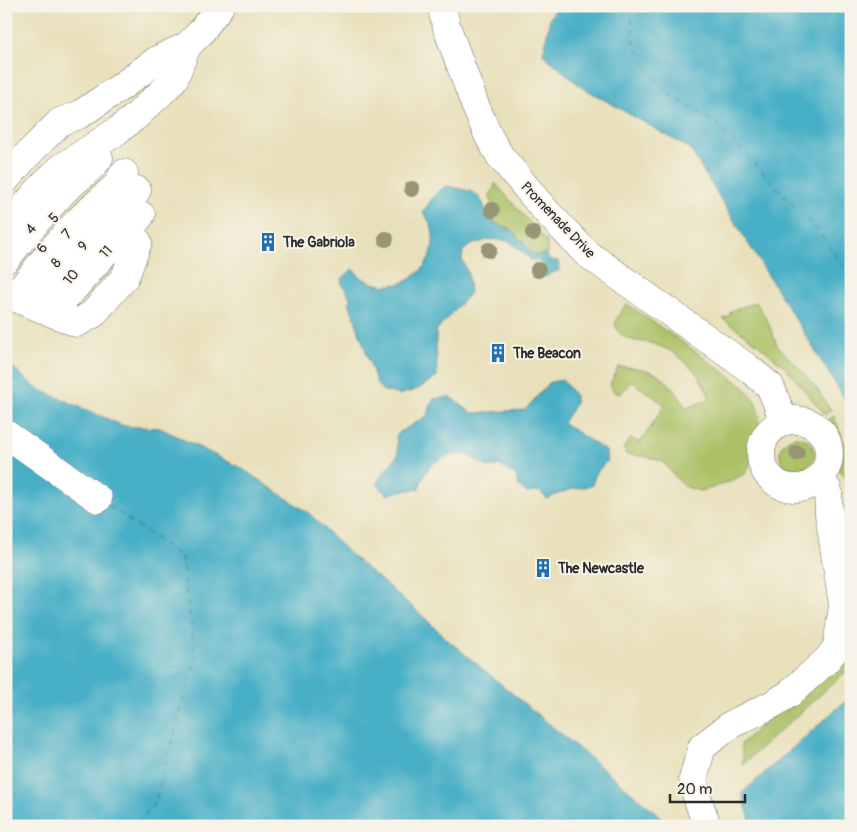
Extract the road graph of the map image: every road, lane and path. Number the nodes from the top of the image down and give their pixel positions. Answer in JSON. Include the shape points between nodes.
{"nodes":[{"id":1,"x":220,"y":6,"type":"edge"},
{"id":2,"x":441,"y":6,"type":"edge"},
{"id":3,"x":187,"y":46,"type":"junction"},
{"id":4,"x":79,"y":115,"type":"junction"},
{"id":5,"x":6,"y":158,"type":"edge"},
{"id":6,"x":6,"y":179,"type":"edge"},
{"id":7,"x":125,"y":188,"type":"junction"},
{"id":8,"x":6,"y":199,"type":"edge"},
{"id":9,"x":6,"y":228,"type":"edge"},
{"id":10,"x":6,"y":259,"type":"edge"},
{"id":11,"x":34,"y":303,"type":"edge"},
{"id":12,"x":784,"y":421,"type":"junction"},
{"id":13,"x":6,"y":434,"type":"edge"},
{"id":14,"x":819,"y":478,"type":"junction"},
{"id":15,"x":98,"y":499,"type":"dead end"},
{"id":16,"x":704,"y":819,"type":"edge"}],
"edges":[{"from":1,"to":3,"type":"street"},
{"from":2,"to":12,"type":"street","name":"Promenade Drive","via":[[475,105],[500,156],[586,253],[770,386]]},
{"from":3,"to":4,"type":"street","via":[[158,60]]},
{"from":3,"to":7,"type":"street","via":[[174,79],[117,131]]},
{"from":4,"to":5,"type":"street","via":[[50,112]]},
{"from":4,"to":6,"type":"street","via":[[60,122]]},
{"from":4,"to":7,"type":"street","via":[[81,128]]},
{"from":4,"to":8,"type":"street","via":[[69,132]]},
{"from":7,"to":9,"type":"street","via":[[61,168]]},
{"from":7,"to":10,"type":"street","name":"4","via":[[94,166],[64,192]]},
{"from":7,"to":11,"type":"street","name":"9","via":[[130,202],[92,236]]},
{"from":7,"to":11,"type":"street","name":"5","via":[[60,210]]},
{"from":7,"to":11,"type":"street","via":[[96,278],[73,305]]},
{"from":12,"to":14,"type":"street","via":[[807,422],[824,435],[829,457]]},
{"from":12,"to":14,"type":"street","via":[[766,435],[760,456],[763,468],[778,484],[789,488],[800,488]]},
{"from":13,"to":15,"type":"street"},
{"from":14,"to":16,"type":"street","via":[[828,490],[843,605],[837,646],[789,694],[732,724],[702,747],[692,779]]}]}
